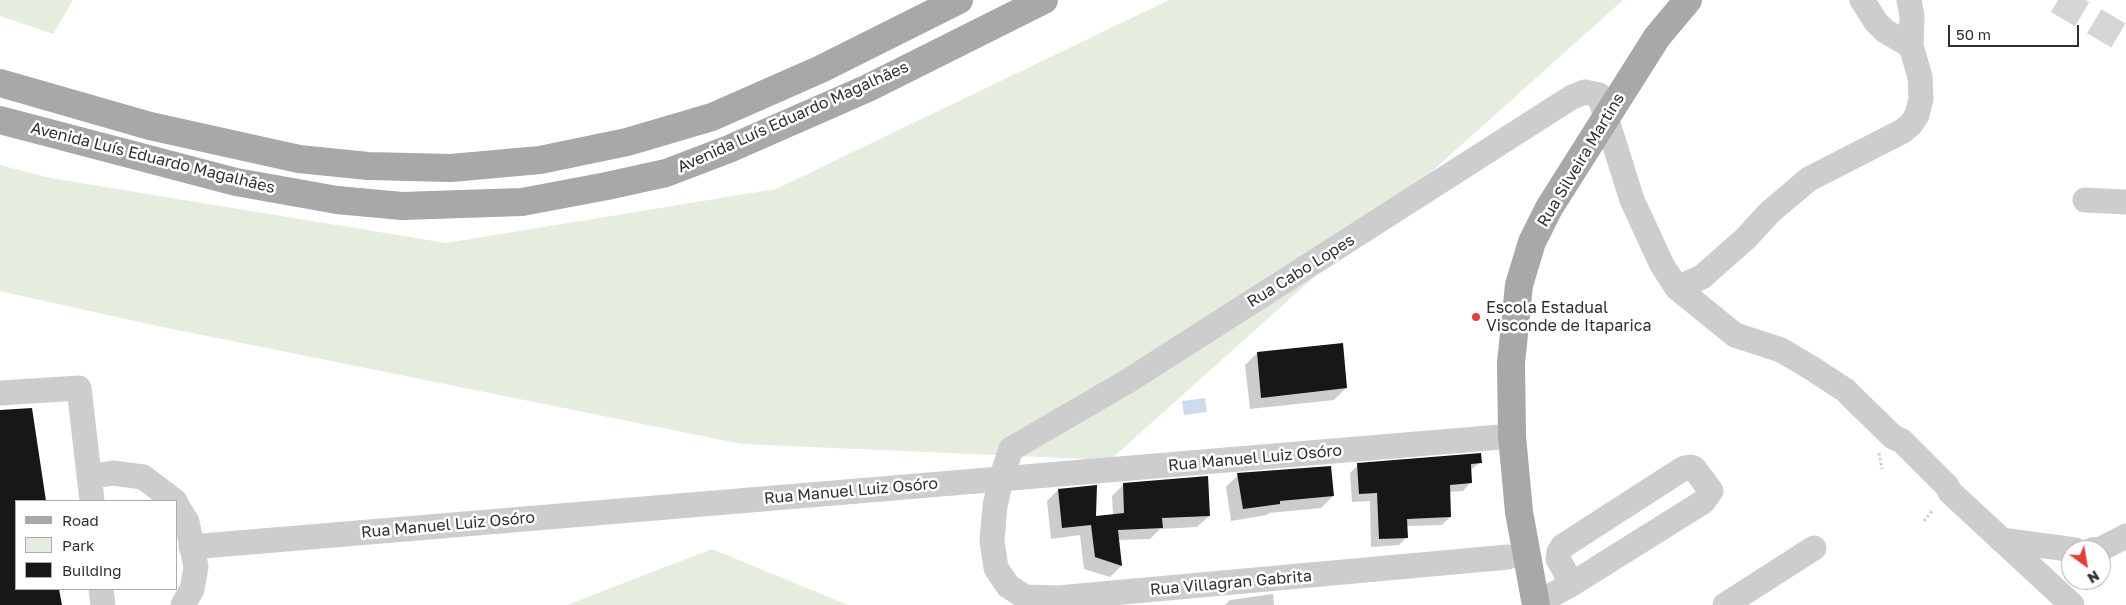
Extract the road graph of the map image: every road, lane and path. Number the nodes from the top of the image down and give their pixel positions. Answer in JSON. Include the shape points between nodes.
{"nodes":[{"id":1,"x":959,"y":0,"type":"edge"},
{"id":2,"x":1044,"y":0,"type":"edge"},
{"id":3,"x":1688,"y":0,"type":"edge"},
{"id":4,"x":1862,"y":0,"type":"edge"},
{"id":5,"x":1909,"y":0,"type":"edge"},
{"id":6,"x":1911,"y":46,"type":"junction"},
{"id":7,"x":0,"y":83,"type":"edge"},
{"id":8,"x":1606,"y":116,"type":"junction"},
{"id":9,"x":0,"y":120,"type":"edge"},
{"id":10,"x":2085,"y":200,"type":"dead end"},
{"id":11,"x":2126,"y":202,"type":"edge"},
{"id":12,"x":1677,"y":288,"type":"junction"},
{"id":13,"x":0,"y":393,"type":"edge"},
{"id":14,"x":1512,"y":436,"type":"junction"},
{"id":15,"x":1886,"y":445,"type":"junction"},
{"id":16,"x":1882,"y":469,"type":"dead end"},
{"id":17,"x":1001,"y":479,"type":"junction"},
{"id":18,"x":90,"y":489,"type":"edge"},
{"id":19,"x":172,"y":500,"type":"edge"},
{"id":20,"x":178,"y":507,"type":"edge"},
{"id":21,"x":1932,"y":511,"type":"dead end"},
{"id":22,"x":1924,"y":521,"type":"dead end"},
{"id":23,"x":2126,"y":536,"type":"edge"},
{"id":24,"x":2001,"y":540,"type":"junction"},
{"id":25,"x":2111,"y":544,"type":"edge"},
{"id":26,"x":191,"y":547,"type":"junction"},
{"id":27,"x":1814,"y":548,"type":"dead end"},
{"id":28,"x":2061,"y":548,"type":"edge"},
{"id":29,"x":1508,"y":557,"type":"dead end"},
{"id":30,"x":1572,"y":584,"type":"junction"},
{"id":31,"x":101,"y":590,"type":"edge"},
{"id":32,"x":1206,"y":595,"type":"edge"},
{"id":33,"x":103,"y":605,"type":"edge"},
{"id":34,"x":183,"y":605,"type":"edge"},
{"id":35,"x":1536,"y":605,"type":"edge"},
{"id":36,"x":1725,"y":605,"type":"edge"},
{"id":37,"x":2072,"y":605,"type":"edge"}],
"edges":[{"from":1,"to":7,"type":"main road","name":"Avenida Luís Eduardo Magalhães","via":[[821,69],[712,117],[627,142],[540,160],[451,168],[368,166],[299,159],[150,126]]},
{"from":2,"to":9,"type":"main road","name":"Avenida Luís Eduardo Magalhães","via":[[868,88],[729,149],[666,173],[522,202],[402,206],[337,200],[236,182]]},
{"from":3,"to":8,"type":"main road","name":"Rua Silveira Martins","via":[[1656,37]]},
{"from":4,"to":6,"type":"street","via":[[1876,22]]},
{"from":5,"to":6,"type":"street"},
{"from":6,"to":12,"type":"street","via":[[1920,77],[1921,98],[1918,115],[1911,124],[1809,179],[1702,277]]},
{"from":8,"to":12,"type":"street","via":[[1632,200],[1662,265]]},
{"from":8,"to":14,"type":"main road","name":"Rua Silveira Martins","via":[[1549,208],[1532,242],[1519,285],[1511,363]]},
{"from":8,"to":17,"type":"street","name":"Rua Cabo Lopes","via":[[1599,95],[1585,92],[1572,97],[1128,381],[1011,449]]},
{"from":10,"to":11,"type":"street"},
{"from":12,"to":15,"type":"street","via":[[1735,335],[1781,350],[1845,390]]},
{"from":13,"to":18,"type":"street","via":[[79,388]]},
{"from":14,"to":17,"type":"street","name":"Rua Manuel Luiz Osóro"},
{"from":14,"to":35,"type":"main road","name":"Rua Silveira Martins","via":[[1519,512]]},
{"from":15,"to":16,"type":"path"},
{"from":15,"to":24,"type":"street","via":[[1897,446]]},
{"from":17,"to":26,"type":"street","name":"Rua Manuel Luiz Osóro"},
{"from":17,"to":32,"type":"street","name":"Rua Villagran Gabrita","via":[[992,541],[996,568],[1008,586],[1025,596]]},
{"from":18,"to":19,"type":"street","via":[[113,473],[143,477]]},
{"from":20,"to":26,"type":"street","via":[[187,522]]},
{"from":21,"to":22,"type":"path"},
{"from":23,"to":25,"type":"street"},
{"from":24,"to":28,"type":"street"},
{"from":24,"to":37,"type":"street"},
{"from":26,"to":34,"type":"street","via":[[196,567],[192,589]]},
{"from":27,"to":36,"type":"street"},
{"from":29,"to":32,"type":"street","name":"Rua Villagran Gabrita"},
{"from":30,"to":30,"type":"street","via":[[1706,500],[1711,491],[1694,468],[1684,468],[1563,546],[1558,559]]},
{"from":30,"to":35,"type":"street"},
{"from":31,"to":33,"type":"street"}]}
